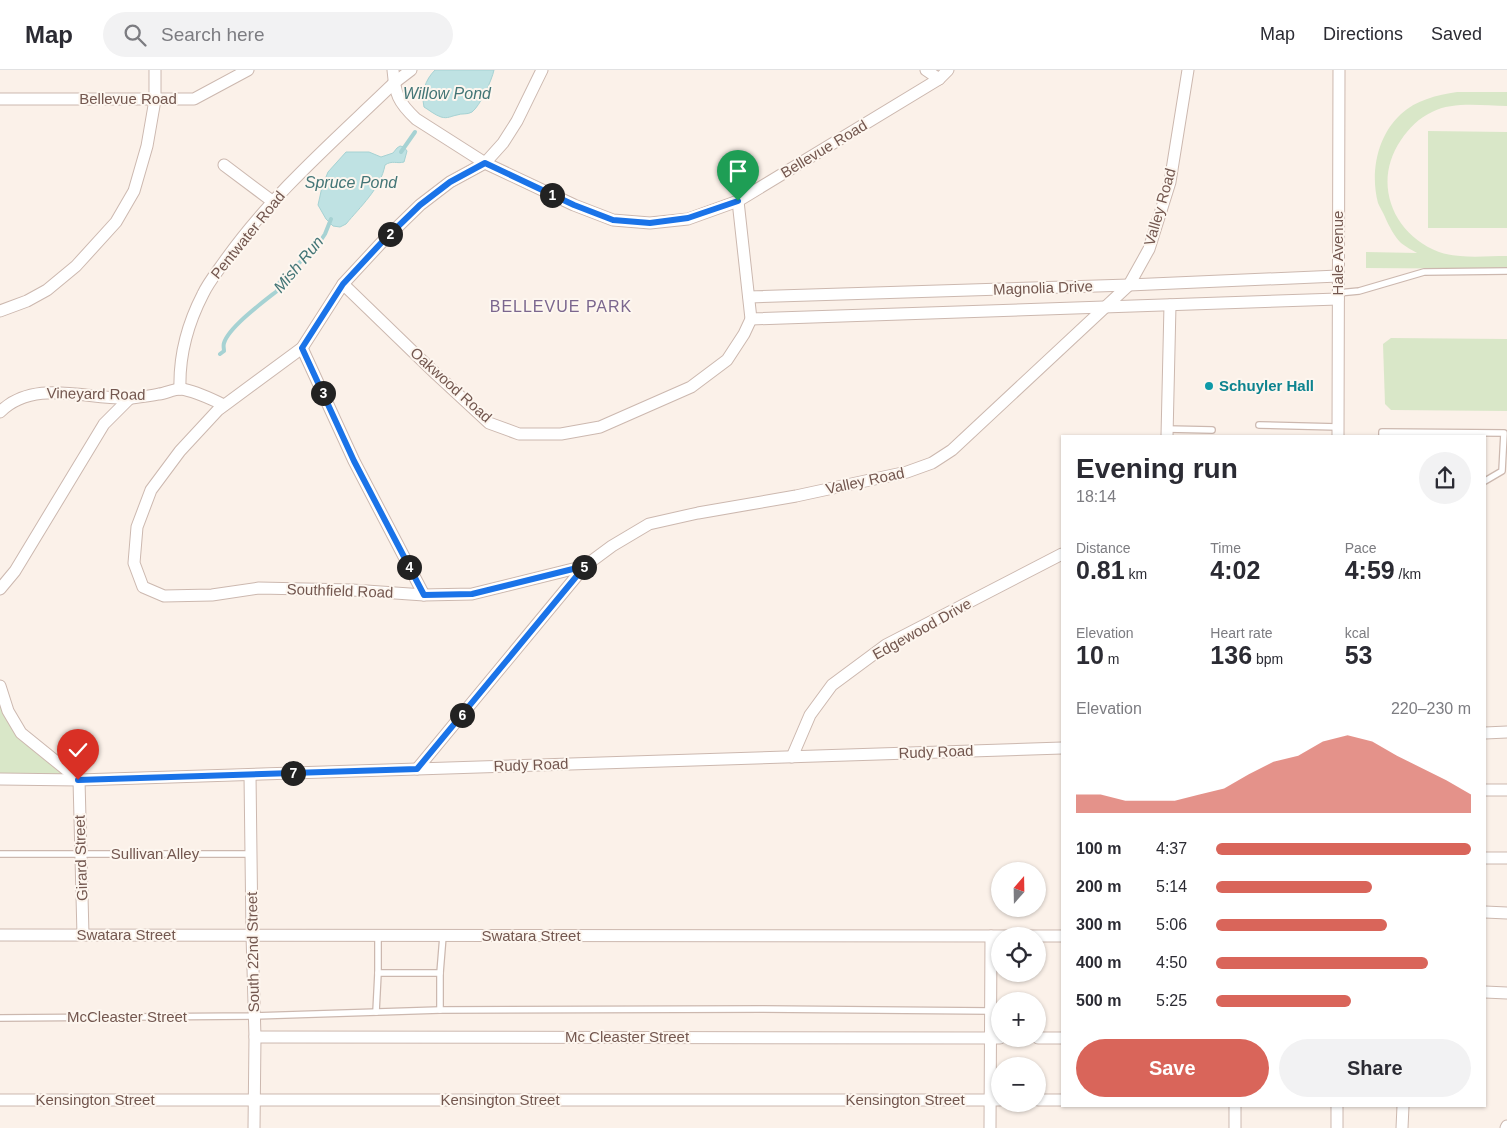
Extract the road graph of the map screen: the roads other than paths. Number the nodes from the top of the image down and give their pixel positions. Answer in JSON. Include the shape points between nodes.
{"nodes":[{"id":1,"x":155,"y":70,"type":"edge"},
{"id":2,"x":248,"y":70,"type":"edge"},
{"id":3,"x":393,"y":70,"type":"edge"},
{"id":4,"x":411,"y":70,"type":"edge"},
{"id":5,"x":542,"y":70,"type":"edge"},
{"id":6,"x":926,"y":70,"type":"edge"},
{"id":7,"x":948,"y":70,"type":"edge"},
{"id":8,"x":1188,"y":70,"type":"edge"},
{"id":9,"x":1339,"y":70,"type":"edge"},
{"id":10,"x":938,"y":79,"type":"junction"},
{"id":11,"x":394,"y":83,"type":"junction"},
{"id":12,"x":0,"y":99,"type":"edge"},
{"id":13,"x":155,"y":100,"type":"junction"},
{"id":14,"x":485,"y":163,"type":"junction"},
{"id":15,"x":224,"y":165,"type":"dead end"},
{"id":16,"x":738,"y":201,"type":"junction"},
{"id":17,"x":272,"y":202,"type":"junction"},
{"id":18,"x":1507,"y":272,"type":"edge"},
{"id":19,"x":1338,"y":276,"type":"junction"},
{"id":20,"x":343,"y":284,"type":"junction"},
{"id":21,"x":1129,"y":285,"type":"junction"},
{"id":22,"x":1338,"y":296,"type":"junction"},
{"id":23,"x":749,"y":297,"type":"junction"},
{"id":24,"x":1170,"y":305,"type":"junction"},
{"id":25,"x":1104,"y":308,"type":"junction"},
{"id":26,"x":0,"y":311,"type":"edge"},
{"id":27,"x":751,"y":318,"type":"junction"},
{"id":28,"x":302,"y":348,"type":"junction"},
{"id":29,"x":180,"y":389,"type":"junction"},
{"id":30,"x":130,"y":398,"type":"junction"},
{"id":31,"x":224,"y":405,"type":"junction"},
{"id":32,"x":0,"y":412,"type":"edge"},
{"id":33,"x":1259,"y":425,"type":"dead end"},
{"id":34,"x":1212,"y":430,"type":"dead end"},
{"id":35,"x":1338,"y":432,"type":"edge"},
{"id":36,"x":1167,"y":433,"type":"edge"},
{"id":37,"x":1382,"y":435,"type":"edge"},
{"id":38,"x":1486,"y":480,"type":"edge"},
{"id":39,"x":1061,"y":555,"type":"edge"},
{"id":40,"x":585,"y":566,"type":"junction"},
{"id":41,"x":0,"y":589,"type":"edge"},
{"id":42,"x":424,"y":595,"type":"junction"},
{"id":43,"x":0,"y":686,"type":"edge"},
{"id":44,"x":1486,"y":732,"type":"edge"},
{"id":45,"x":1507,"y":732,"type":"edge"},
{"id":46,"x":1061,"y":748,"type":"edge"},
{"id":47,"x":792,"y":758,"type":"junction"},
{"id":48,"x":417,"y":769,"type":"junction"},
{"id":49,"x":250,"y":775,"type":"junction"},
{"id":50,"x":0,"y":778,"type":"edge"},
{"id":51,"x":78,"y":780,"type":"junction"},
{"id":52,"x":1486,"y":790,"type":"edge"},
{"id":53,"x":1507,"y":790,"type":"edge"},
{"id":54,"x":0,"y":854,"type":"edge"},
{"id":55,"x":81,"y":854,"type":"junction"},
{"id":56,"x":251,"y":854,"type":"junction"},
{"id":57,"x":1486,"y":858,"type":"edge"},
{"id":58,"x":1507,"y":858,"type":"edge"},
{"id":59,"x":1486,"y":912,"type":"edge"},
{"id":60,"x":1507,"y":913,"type":"edge"},
{"id":61,"x":0,"y":935,"type":"edge"},
{"id":62,"x":83,"y":935,"type":"junction"},
{"id":63,"x":252,"y":935,"type":"junction"},
{"id":64,"x":378,"y":935,"type":"junction"},
{"id":65,"x":443,"y":936,"type":"junction"},
{"id":66,"x":991,"y":936,"type":"joint"},
{"id":67,"x":1046,"y":936,"type":"edge"},
{"id":68,"x":1061,"y":936,"type":"edge"},
{"id":69,"x":378,"y":973,"type":"junction"},
{"id":70,"x":440,"y":973,"type":"junction"},
{"id":71,"x":1486,"y":992,"type":"edge"},
{"id":72,"x":1507,"y":993,"type":"edge"},
{"id":73,"x":440,"y":1010,"type":"junction"},
{"id":74,"x":990,"y":1011,"type":"junction"},
{"id":75,"x":376,"y":1012,"type":"junction"},
{"id":76,"x":254,"y":1016,"type":"junction"},
{"id":77,"x":991,"y":1016,"type":"edge"},
{"id":78,"x":0,"y":1018,"type":"edge"},
{"id":79,"x":255,"y":1037,"type":"junction"},
{"id":80,"x":991,"y":1037,"type":"edge"},
{"id":81,"x":1046,"y":1038,"type":"edge"},
{"id":82,"x":1061,"y":1038,"type":"edge"},
{"id":83,"x":0,"y":1100,"type":"edge"},
{"id":84,"x":254,"y":1100,"type":"junction"},
{"id":85,"x":991,"y":1100,"type":"edge"},
{"id":86,"x":1046,"y":1100,"type":"edge"},
{"id":87,"x":1061,"y":1100,"type":"edge"},
{"id":88,"x":1235,"y":1107,"type":"edge"},
{"id":89,"x":1337,"y":1107,"type":"edge"},
{"id":90,"x":1402,"y":1107,"type":"edge"},
{"id":91,"x":993,"y":1112,"type":"edge"},
{"id":92,"x":254,"y":1128,"type":"edge"},
{"id":93,"x":990,"y":1128,"type":"edge"},
{"id":94,"x":1235,"y":1128,"type":"edge"},
{"id":95,"x":1337,"y":1128,"type":"edge"},
{"id":96,"x":1402,"y":1128,"type":"edge"}],
"edges":[{"from":1,"to":13,"type":"street"},
{"from":2,"to":13,"type":"street","name":"Bellevue Road","via":[[194,99]]},
{"from":3,"to":11,"type":"street","name":"Bellevue Road"},
{"from":4,"to":11,"type":"street","name":"Pentwater Road"},
{"from":5,"to":14,"type":"street","via":[[517,121]]},
{"from":6,"to":10,"type":"street"},
{"from":7,"to":10,"type":"street","name":"Bellevue Road"},
{"from":8,"to":21,"type":"street","name":"Valley Road","via":[[1170,182],[1149,249]]},
{"from":9,"to":19,"type":"street","name":"Hale Avenue"},
{"from":10,"to":16,"type":"street","name":"Bellevue Road"},
{"from":11,"to":14,"type":"street","name":"Bellevue Road","via":[[401,104],[416,119]]},
{"from":11,"to":17,"type":"street","name":"Pentwater Road"},
{"from":12,"to":13,"type":"street","name":"Bellevue Road"},
{"from":13,"to":26,"type":"street","via":[[147,146],[134,190],[116,222],[76,266],[47,290]]},
{"from":14,"to":16,"type":"street","name":"Bellevue Road","via":[[613,220],[650,223],[688,218]]},
{"from":14,"to":20,"type":"street","via":[[450,182],[420,205]]},
{"from":15,"to":17,"type":"street"},
{"from":16,"to":23,"type":"street"},
{"from":17,"to":29,"type":"street","name":"Pentwater Road","via":[[203,293],[184,347],[179,370]]},
{"from":18,"to":22,"type":"lane","via":[[1424,272]]},
{"from":19,"to":21,"type":"street","name":"Magnolia Drive"},
{"from":19,"to":22,"type":"street","name":"Hale Avenue"},
{"from":20,"to":27,"type":"street","name":"Oakwood Road","via":[[489,423],[520,434],[561,434],[600,427],[691,387],[727,360]]},
{"from":20,"to":28,"type":"street"},
{"from":21,"to":23,"type":"street","name":"Magnolia Drive"},
{"from":21,"to":25,"type":"street","name":"Valley Road"},
{"from":22,"to":24,"type":"street","name":"Magnolia Drive"},
{"from":22,"to":35,"type":"street","name":"Hale Avenue"},
{"from":23,"to":27,"type":"street"},
{"from":24,"to":25,"type":"street","name":"Magnolia Drive"},
{"from":24,"to":36,"type":"street"},
{"from":25,"to":27,"type":"street","name":"Magnolia Drive"},
{"from":25,"to":40,"type":"street","name":"Valley Road","via":[[952,450],[932,463],[907,472],[796,496],[649,524]]},
{"from":28,"to":31,"type":"street"},
{"from":28,"to":42,"type":"street","via":[[354,461]]},
{"from":29,"to":30,"type":"street","name":"Vineyard Road"},
{"from":29,"to":31,"type":"street","name":"Vineyard Road"},
{"from":30,"to":32,"type":"street","name":"Vineyard Road","via":[[46,392],[26,396]]},
{"from":30,"to":41,"type":"street","via":[[104,424],[15,571]]},
{"from":31,"to":42,"type":"street","name":"Southfield Road","via":[[180,451],[151,490],[137,527],[134,563],[142,588],[164,596],[212,595],[259,588]]},
{"from":33,"to":35,"type":"lane"},
{"from":34,"to":36,"type":"lane"},
{"from":37,"to":38,"type":"lane","via":[[1382,432],[1504,433],[1502,471]]},
{"from":39,"to":47,"type":"street","name":"Edgewood Drive","via":[[886,646],[832,686],[810,714]]},
{"from":40,"to":42,"type":"street","name":"Southfield Road","via":[[472,594]]},
{"from":40,"to":48,"type":"street","name":"Valley Road"},
{"from":43,"to":51,"type":"street","via":[[8,711],[21,733]]},
{"from":44,"to":45,"type":"street"},
{"from":46,"to":47,"type":"street","name":"Rudy Road"},
{"from":47,"to":48,"type":"street","name":"Rudy Road"},
{"from":48,"to":49,"type":"street","name":"Rudy Road"},
{"from":49,"to":51,"type":"street","name":"Rudy Road"},
{"from":49,"to":56,"type":"street","name":"South 22nd Street"},
{"from":50,"to":51,"type":"street","name":"Rudy Road"},
{"from":51,"to":55,"type":"street","name":"Girard Street"},
{"from":52,"to":53,"type":"street"},
{"from":54,"to":55,"type":"lane","name":"Sullivan Alley"},
{"from":55,"to":56,"type":"lane","name":"Sullivan Alley"},
{"from":55,"to":62,"type":"street","name":"Girard Street"},
{"from":56,"to":63,"type":"street","name":"South 22nd Street"},
{"from":57,"to":58,"type":"street"},
{"from":59,"to":60,"type":"street"},
{"from":61,"to":62,"type":"street","name":"Swatara Street"},
{"from":62,"to":63,"type":"street","name":"Swatara Street"},
{"from":63,"to":64,"type":"street","name":"Swatara Street"},
{"from":63,"to":76,"type":"street","name":"South 22nd Street"},
{"from":64,"to":65,"type":"street","name":"Swatara Street"},
{"from":64,"to":69,"type":"lane"},
{"from":65,"to":66,"type":"street","name":"Swatara Street"},
{"from":65,"to":70,"type":"lane"},
{"from":66,"to":74,"type":"street"},
{"from":67,"to":68,"type":"street","name":"Swatara Street"},
{"from":69,"to":70,"type":"lane"},
{"from":69,"to":75,"type":"lane"},
{"from":70,"to":73,"type":"lane"},
{"from":71,"to":72,"type":"street"},
{"from":73,"to":74,"type":"lane","name":"McCleaster Street"},
{"from":73,"to":75,"type":"lane","name":"McCleaster Street"},
{"from":74,"to":77,"type":"street"},
{"from":75,"to":76,"type":"lane","name":"McCleaster Street"},
{"from":76,"to":78,"type":"lane","name":"McCleaster Street"},
{"from":76,"to":79,"type":"street","name":"South 22nd Street"},
{"from":79,"to":80,"type":"street","name":"Mc Cleaster Street"},
{"from":79,"to":84,"type":"street","name":"South 22nd Street"},
{"from":81,"to":82,"type":"street"},
{"from":83,"to":84,"type":"street","name":"Kensington Street"},
{"from":84,"to":85,"type":"street","name":"Kensington Street"},
{"from":84,"to":92,"type":"street","name":"South 22nd Street"},
{"from":86,"to":87,"type":"street"},
{"from":88,"to":94,"type":"street"},
{"from":89,"to":95,"type":"street"},
{"from":90,"to":96,"type":"street"},
{"from":91,"to":93,"type":"street"}]}
